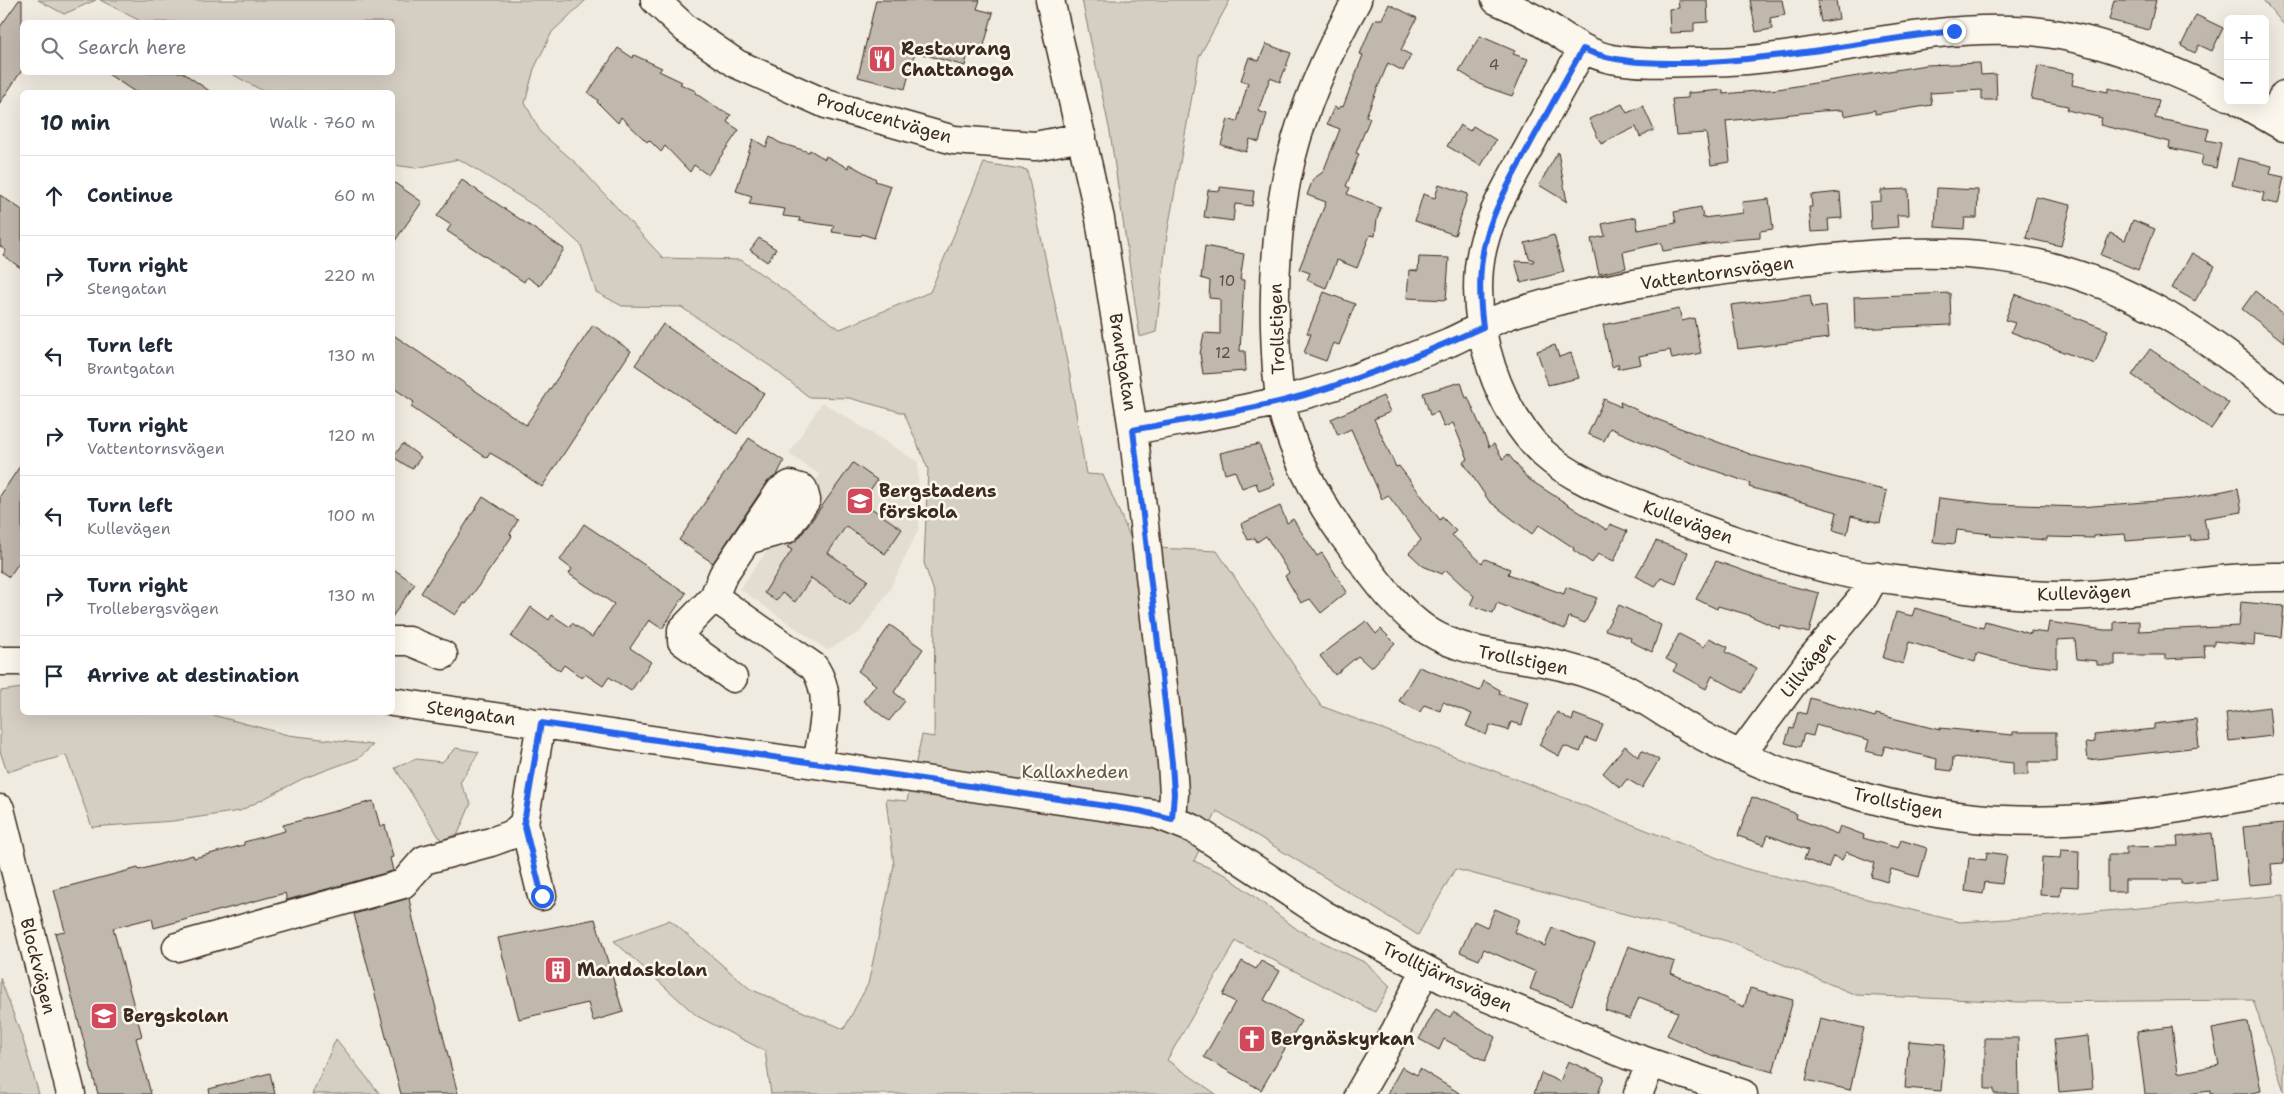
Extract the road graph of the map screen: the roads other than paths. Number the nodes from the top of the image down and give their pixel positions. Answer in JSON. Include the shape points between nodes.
{"nodes":[{"id":1,"x":655,"y":0,"type":"edge"},
{"id":2,"x":1050,"y":0,"type":"edge"},
{"id":3,"x":1357,"y":0,"type":"edge"},
{"id":4,"x":1496,"y":0,"type":"edge"},
{"id":5,"x":1583,"y":49,"type":"junction"},
{"id":6,"x":2224,"y":94,"type":"edge"},
{"id":7,"x":2284,"y":95,"type":"edge"},
{"id":8,"x":2246,"y":105,"type":"edge"},
{"id":9,"x":2277,"y":123,"type":"edge"},
{"id":10,"x":1082,"y":137,"type":"junction"},
{"id":11,"x":1483,"y":327,"type":"junction"},
{"id":12,"x":2284,"y":400,"type":"edge"},
{"id":13,"x":1282,"y":401,"type":"junction"},
{"id":14,"x":1133,"y":430,"type":"junction"},
{"id":15,"x":747,"y":540,"type":"dead end"},
{"id":16,"x":1875,"y":576,"type":"junction"},
{"id":17,"x":2284,"y":577,"type":"edge"},
{"id":18,"x":714,"y":597,"type":"junction"},
{"id":19,"x":395,"y":642,"type":"edge"},
{"id":20,"x":443,"y":655,"type":"dead end"},
{"id":21,"x":0,"y":661,"type":"edge"},
{"id":22,"x":20,"y":662,"type":"edge"},
{"id":23,"x":733,"y":678,"type":"dead end"},
{"id":24,"x":395,"y":702,"type":"edge"},
{"id":25,"x":541,"y":723,"type":"junction"},
{"id":26,"x":1741,"y":754,"type":"junction"},
{"id":27,"x":817,"y":764,"type":"junction"},
{"id":28,"x":2284,"y":789,"type":"edge"},
{"id":29,"x":0,"y":809,"type":"edge"},
{"id":30,"x":1172,"y":819,"type":"junction"},
{"id":31,"x":524,"y":823,"type":"junction"},
{"id":32,"x":542,"y":896,"type":"dead end"},
{"id":33,"x":177,"y":947,"type":"dead end"},
{"id":34,"x":1425,"y":970,"type":"junction"},
{"id":35,"x":1651,"y":1063,"type":"junction"},
{"id":36,"x":71,"y":1094,"type":"edge"},
{"id":37,"x":1358,"y":1094,"type":"edge"},
{"id":38,"x":1638,"y":1094,"type":"edge"},
{"id":39,"x":1742,"y":1094,"type":"edge"}],
"edges":[{"from":1,"to":10,"type":"street","name":"Producentvägen","via":[[686,29],[737,64],[826,104],[954,140],[1035,146]]},
{"from":2,"to":10,"type":"street","name":"Brantgatan"},
{"from":3,"to":13,"type":"street","name":"Trollstigen","via":[[1311,94],[1295,140],[1282,194],[1274,285],[1276,354]]},
{"from":4,"to":5,"type":"street","via":[[1531,16]]},
{"from":5,"to":6,"type":"street","via":[[1611,59],[1633,62],[1726,62],[1945,32],[2015,30],[2072,37],[2122,51]]},
{"from":5,"to":11,"type":"street","name":"Kullevägen","via":[[1550,105],[1489,225],[1478,284]]},
{"from":7,"to":9,"type":"street"},
{"from":8,"to":9,"type":"street"},
{"from":10,"to":14,"type":"street","name":"Brantgatan","via":[[1100,219]]},
{"from":11,"to":12,"type":"street","name":"Vattentornsvägen","via":[[1509,315],[1591,294],[1698,272],[1864,254],[1997,257],[2056,268],[2149,305],[2224,350]]},
{"from":11,"to":13,"type":"street","name":"Vattentornsvägen","via":[[1350,380]]},
{"from":11,"to":16,"type":"street","name":"Kullevägen","via":[[1498,381],[1514,416],[1545,454],[1566,470],[1628,500],[1727,537],[1844,572]]},
{"from":13,"to":14,"type":"street","name":"Vattentornsvägen"},
{"from":13,"to":26,"type":"street","name":"Trollstigen","via":[[1285,421],[1318,496],[1341,533],[1403,610],[1426,630],[1483,652],[1542,662],[1622,687],[1696,733]]},
{"from":14,"to":30,"type":"street","name":"Brantgatan","via":[[1172,763]]},
{"from":15,"to":18,"type":"street","via":[[723,575]]},
{"from":16,"to":17,"type":"street","name":"Kullevägen","via":[[1974,590],[2051,596],[2116,594],[2235,577]]},
{"from":16,"to":26,"type":"street","name":"Lillvägen","via":[[1864,596],[1812,658]]},
{"from":18,"to":23,"type":"street","via":[[680,635],[682,641]]},
{"from":18,"to":27,"type":"street","via":[[814,667],[824,686],[826,707]]},
{"from":19,"to":20,"type":"street","via":[[409,641]]},
{"from":21,"to":22,"type":"street"},
{"from":24,"to":25,"type":"street","name":"Stengatan"},
{"from":25,"to":27,"type":"street","name":"Stengatan"},
{"from":25,"to":31,"type":"street"},
{"from":26,"to":28,"type":"street","name":"Trollstigen","via":[[1778,771],[1846,792],[1929,811],[1978,818],[2025,820],[2114,816]]},
{"from":27,"to":30,"type":"street","name":"Stengatan","via":[[1140,811]]},
{"from":29,"to":36,"type":"street","name":"Blockvägen"},
{"from":30,"to":34,"type":"street","name":"Trolltjärnsvägen","via":[[1221,845],[1324,915]]},
{"from":31,"to":32,"type":"street"},
{"from":31,"to":33,"type":"street","via":[[513,834],[424,860],[403,884]]},
{"from":34,"to":35,"type":"street","name":"Trolltjärnsvägen"},
{"from":34,"to":37,"type":"street","via":[[1396,1030]]},
{"from":35,"to":38,"type":"street"},
{"from":35,"to":39,"type":"street","name":"Trolltjärnsvägen"}]}
